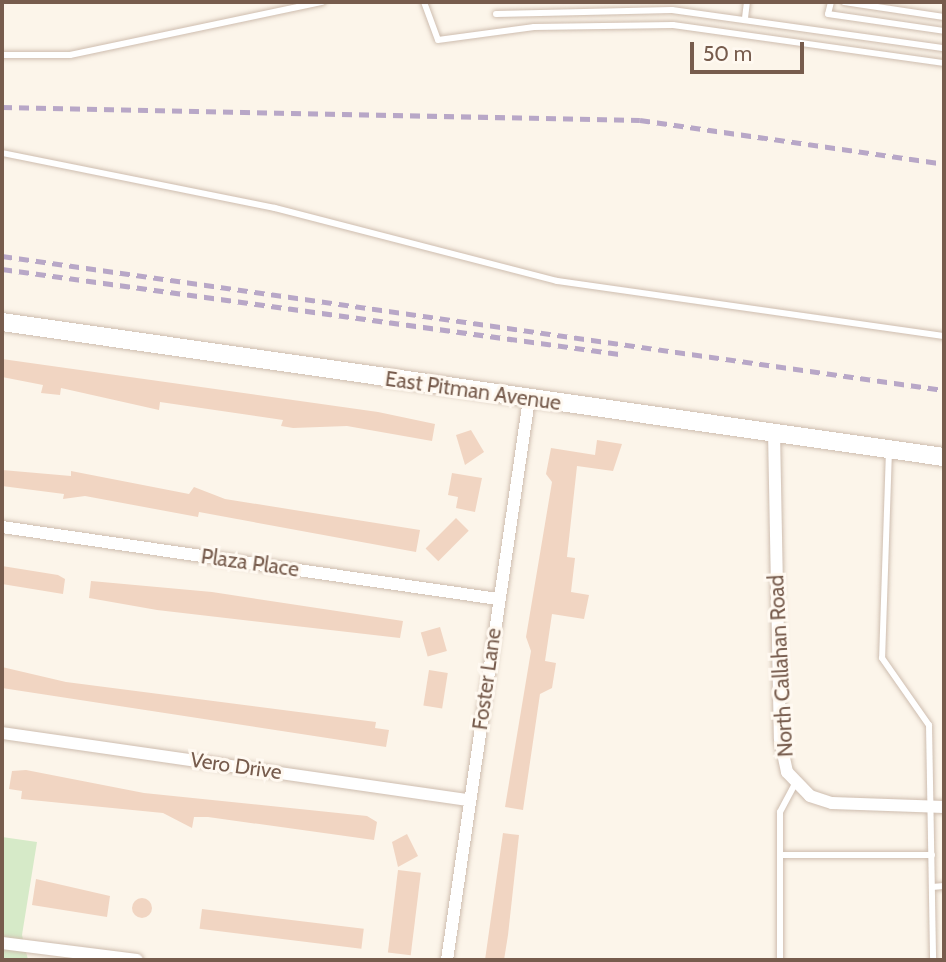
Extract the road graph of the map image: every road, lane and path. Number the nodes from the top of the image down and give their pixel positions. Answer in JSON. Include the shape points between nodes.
{"nodes":[{"id":1,"x":322,"y":2,"type":"edge"},
{"id":2,"x":424,"y":2,"type":"edge"},
{"id":3,"x":747,"y":2,"type":"edge"},
{"id":4,"x":831,"y":2,"type":"edge"},
{"id":5,"x":844,"y":2,"type":"edge"},
{"id":6,"x":496,"y":13,"type":"dead end"},
{"id":7,"x":944,"y":17,"type":"edge"},
{"id":8,"x":745,"y":18,"type":"junction"},
{"id":9,"x":944,"y":31,"type":"edge"},
{"id":10,"x":944,"y":48,"type":"edge"},
{"id":11,"x":2,"y":55,"type":"edge"},
{"id":12,"x":944,"y":63,"type":"edge"},
{"id":13,"x":2,"y":153,"type":"edge"},
{"id":14,"x":2,"y":322,"type":"edge"},
{"id":15,"x":944,"y":336,"type":"edge"},
{"id":16,"x":529,"y":399,"type":"junction"},
{"id":17,"x":774,"y":432,"type":"junction"},
{"id":18,"x":889,"y":449,"type":"junction"},
{"id":19,"x":944,"y":457,"type":"edge"},
{"id":20,"x":2,"y":527,"type":"edge"},
{"id":21,"x":498,"y":599,"type":"junction"},
{"id":22,"x":2,"y":733,"type":"edge"},
{"id":23,"x":795,"y":784,"type":"junction"},
{"id":24,"x":470,"y":800,"type":"junction"},
{"id":25,"x":931,"y":807,"type":"junction"},
{"id":26,"x":944,"y":807,"type":"edge"},
{"id":27,"x":780,"y":855,"type":"junction"},
{"id":28,"x":932,"y":855,"type":"junction"},
{"id":29,"x":932,"y":887,"type":"junction"},
{"id":30,"x":944,"y":887,"type":"edge"},
{"id":31,"x":2,"y":943,"type":"edge"},
{"id":32,"x":137,"y":960,"type":"edge"},
{"id":33,"x":447,"y":960,"type":"edge"},
{"id":34,"x":780,"y":960,"type":"edge"},
{"id":35,"x":933,"y":960,"type":"edge"}],
"edges":[{"from":1,"to":11,"type":"lane","via":[[70,55]]},
{"from":2,"to":12,"type":"lane","via":[[438,40],[534,27],[673,25]]},
{"from":3,"to":8,"type":"lane"},
{"from":4,"to":9,"type":"lane","via":[[828,14]]},
{"from":5,"to":7,"type":"lane"},
{"from":6,"to":8,"type":"lane","via":[[622,7]]},
{"from":8,"to":10,"type":"lane"},
{"from":13,"to":15,"type":"lane","via":[[275,208],[557,281]]},
{"from":14,"to":16,"type":"street","name":"East Pitman Avenue"},
{"from":16,"to":17,"type":"street","name":"East Pitman Avenue"},
{"from":16,"to":21,"type":"street","name":"Foster Lane"},
{"from":17,"to":18,"type":"street","name":"East Pitman Avenue"},
{"from":17,"to":23,"type":"street","name":"North Callahan Road","via":[[780,739]]},
{"from":18,"to":19,"type":"street","name":"East Pitman Avenue"},
{"from":18,"to":25,"type":"lane","via":[[882,658],[929,725]]},
{"from":20,"to":21,"type":"street","name":"Plaza Place"},
{"from":21,"to":24,"type":"street","name":"Foster Lane"},
{"from":22,"to":24,"type":"street","name":"Vero Drive"},
{"from":23,"to":25,"type":"street","name":"North Callahan Road","via":[[832,803]]},
{"from":23,"to":27,"type":"lane","via":[[780,812]]},
{"from":24,"to":33,"type":"street","name":"Foster Lane"},
{"from":25,"to":26,"type":"street","name":"North Callahan Road"},
{"from":25,"to":28,"type":"lane"},
{"from":27,"to":28,"type":"lane"},
{"from":27,"to":34,"type":"lane"},
{"from":28,"to":29,"type":"lane"},
{"from":29,"to":30,"type":"lane"},
{"from":29,"to":35,"type":"lane"},
{"from":31,"to":32,"type":"street"}]}
